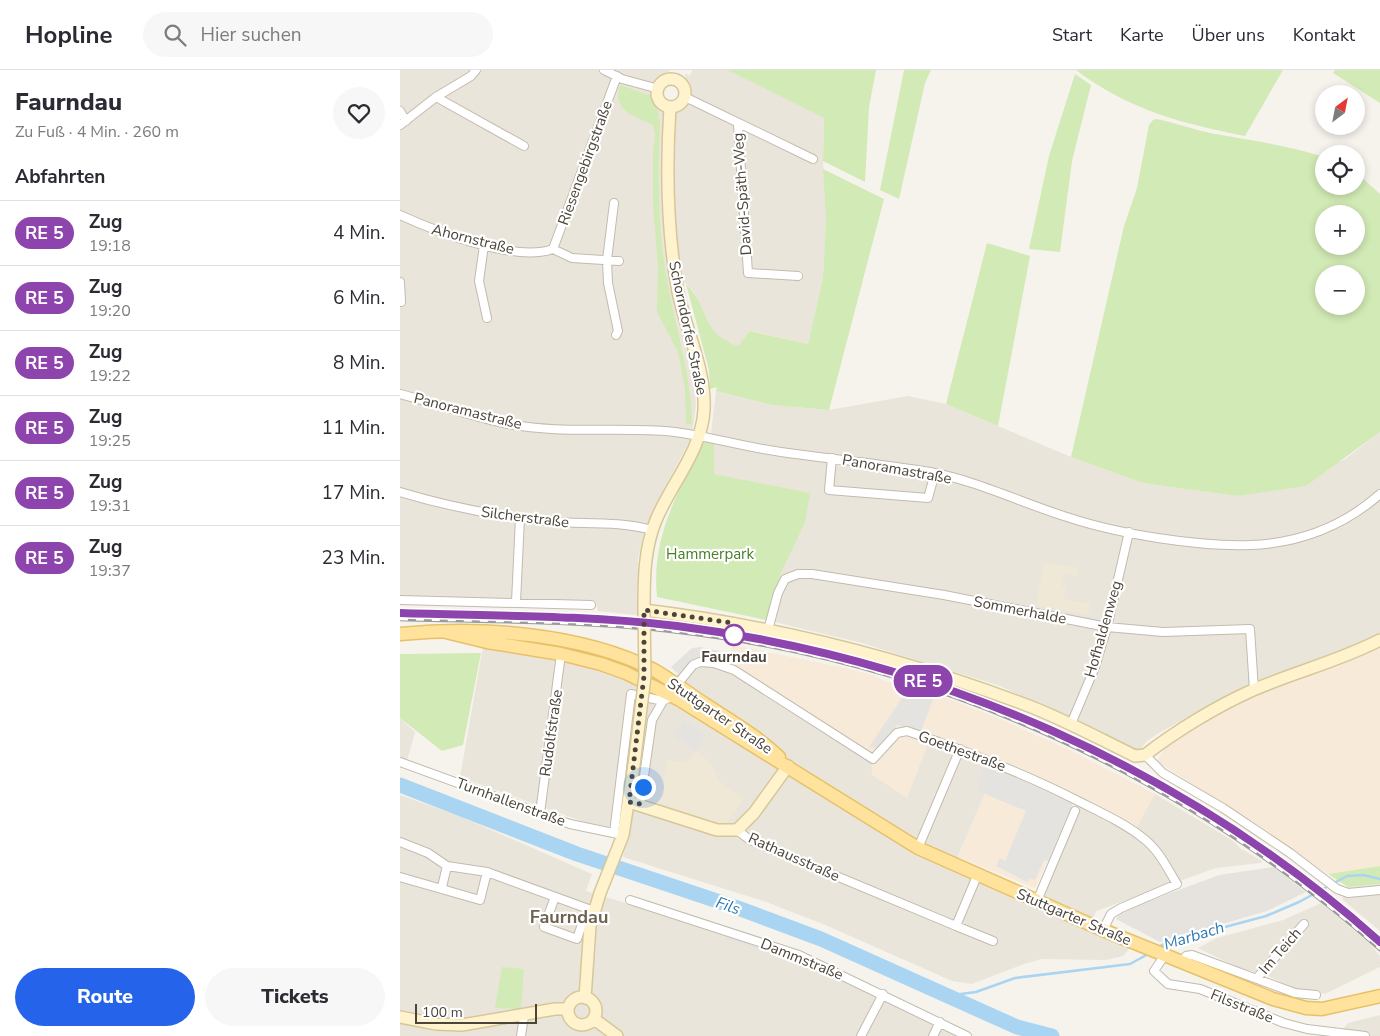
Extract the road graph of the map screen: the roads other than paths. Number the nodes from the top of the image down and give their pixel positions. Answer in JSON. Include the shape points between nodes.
{"nodes":[{"id":1,"x":604,"y":70,"type":"edge"},
{"id":2,"x":471,"y":72,"type":"edge"},
{"id":3,"x":677,"y":75,"type":"edge"},
{"id":4,"x":617,"y":76,"type":"junction"},
{"id":5,"x":658,"y":89,"type":"junction"},
{"id":6,"x":436,"y":96,"type":"junction"},
{"id":7,"x":684,"y":97,"type":"junction"},
{"id":8,"x":670,"y":107,"type":"junction"},
{"id":9,"x":400,"y":111,"type":"edge"},
{"id":10,"x":403,"y":123,"type":"edge"},
{"id":11,"x":738,"y":125,"type":"junction"},
{"id":12,"x":524,"y":146,"type":"dead end"},
{"id":13,"x":813,"y":159,"type":"dead end"},
{"id":14,"x":614,"y":203,"type":"dead end"},
{"id":15,"x":400,"y":215,"type":"edge"},
{"id":16,"x":484,"y":244,"type":"junction"},
{"id":17,"x":553,"y":249,"type":"junction"},
{"id":18,"x":607,"y":260,"type":"junction"},
{"id":19,"x":620,"y":261,"type":"dead end"},
{"id":20,"x":798,"y":276,"type":"dead end"},
{"id":21,"x":400,"y":282,"type":"edge"},
{"id":22,"x":401,"y":302,"type":"edge"},
{"id":23,"x":486,"y":318,"type":"dead end"},
{"id":24,"x":616,"y":335,"type":"dead end"},
{"id":25,"x":400,"y":394,"type":"edge"},
{"id":26,"x":699,"y":437,"type":"junction"},
{"id":27,"x":832,"y":458,"type":"junction"},
{"id":28,"x":935,"y":473,"type":"junction"},
{"id":29,"x":400,"y":492,"type":"edge"},
{"id":30,"x":1380,"y":494,"type":"edge"},
{"id":31,"x":520,"y":518,"type":"junction"},
{"id":32,"x":647,"y":528,"type":"junction"},
{"id":33,"x":1129,"y":532,"type":"junction"},
{"id":34,"x":400,"y":600,"type":"edge"},
{"id":35,"x":516,"y":602,"type":"junction"},
{"id":36,"x":591,"y":605,"type":"dead end"},
{"id":37,"x":644,"y":610,"type":"junction"},
{"id":38,"x":1107,"y":627,"type":"junction"},
{"id":39,"x":768,"y":630,"type":"junction"},
{"id":40,"x":446,"y":632,"type":"junction"},
{"id":41,"x":400,"y":634,"type":"edge"},
{"id":42,"x":1380,"y":640,"type":"edge"},
{"id":43,"x":561,"y":659,"type":"junction"},
{"id":44,"x":1254,"y":690,"type":"junction"},
{"id":45,"x":671,"y":694,"type":"junction"},
{"id":46,"x":1071,"y":724,"type":"junction"},
{"id":47,"x":960,"y":749,"type":"junction"},
{"id":48,"x":1145,"y":755,"type":"junction"},
{"id":49,"x":400,"y":762,"type":"edge"},
{"id":50,"x":788,"y":766,"type":"junction"},
{"id":51,"x":634,"y":803,"type":"junction"},
{"id":52,"x":1075,"y":811,"type":"dead end"},
{"id":53,"x":540,"y":813,"type":"junction"},
{"id":54,"x":737,"y":830,"type":"junction"},
{"id":55,"x":618,"y":834,"type":"junction"},
{"id":56,"x":400,"y":842,"type":"edge"},
{"id":57,"x":918,"y":848,"type":"junction"},
{"id":58,"x":447,"y":866,"type":"junction"},
{"id":59,"x":488,"y":872,"type":"junction"},
{"id":60,"x":977,"y":876,"type":"junction"},
{"id":61,"x":400,"y":877,"type":"edge"},
{"id":62,"x":442,"y":887,"type":"junction"},
{"id":63,"x":1380,"y":890,"type":"edge"},
{"id":64,"x":555,"y":899,"type":"junction"},
{"id":65,"x":630,"y":900,"type":"dead end"},
{"id":66,"x":1037,"y":901,"type":"junction"},
{"id":67,"x":591,"y":910,"type":"junction"},
{"id":68,"x":1304,"y":924,"type":"dead end"},
{"id":69,"x":956,"y":926,"type":"junction"},
{"id":70,"x":1104,"y":930,"type":"junction"},
{"id":71,"x":993,"y":941,"type":"dead end"},
{"id":72,"x":1161,"y":953,"type":"junction"},
{"id":73,"x":1182,"y":962,"type":"junction"},
{"id":74,"x":1257,"y":978,"type":"junction"},
{"id":75,"x":883,"y":994,"type":"junction"},
{"id":76,"x":1316,"y":995,"type":"dead end"},
{"id":77,"x":1380,"y":996,"type":"edge"},
{"id":78,"x":585,"y":998,"type":"junction"},
{"id":79,"x":568,"y":1009,"type":"junction"},
{"id":80,"x":524,"y":1016,"type":"junction"},
{"id":81,"x":400,"y":1017,"type":"edge"},
{"id":82,"x":594,"y":1019,"type":"junction"},
{"id":83,"x":940,"y":1022,"type":"junction"},
{"id":84,"x":577,"y":1030,"type":"edge"},
{"id":85,"x":521,"y":1036,"type":"edge"},
{"id":86,"x":617,"y":1036,"type":"edge"},
{"id":87,"x":861,"y":1036,"type":"edge"},
{"id":88,"x":933,"y":1036,"type":"edge"},
{"id":89,"x":966,"y":1036,"type":"edge"},
{"id":90,"x":1365,"y":1036,"type":"edge"}],
"edges":[{"from":1,"to":4,"type":"street"},
{"from":2,"to":6,"type":"street"},
{"from":3,"to":5,"type":"street"},
{"from":3,"to":7,"type":"street"},
{"from":4,"to":5,"type":"street"},
{"from":4,"to":17,"type":"street","name":"Riesengebirgstraße"},
{"from":5,"to":8,"type":"street","via":[[659,100]]},
{"from":6,"to":10,"type":"street"},
{"from":6,"to":12,"type":"street"},
{"from":7,"to":8,"type":"street","via":[[679,105]]},
{"from":7,"to":11,"type":"street"},
{"from":8,"to":26,"type":"street","name":"Schorndorfer Straße","via":[[667,149],[672,250],[678,293],[702,387],[704,411]]},
{"from":9,"to":10,"type":"street"},
{"from":11,"to":13,"type":"street"},
{"from":11,"to":20,"type":"street","name":"David-Späth-Weg","via":[[748,273]]},
{"from":14,"to":18,"type":"street"},
{"from":15,"to":16,"type":"street","name":"Ahornstraße","via":[[433,230]]},
{"from":16,"to":17,"type":"street","name":"Ahornstraße","via":[[534,252]]},
{"from":16,"to":23,"type":"street","via":[[479,281]]},
{"from":17,"to":18,"type":"street","name":"Ahornstraße","via":[[572,258]]},
{"from":18,"to":19,"type":"street","name":"Ahornstraße"},
{"from":18,"to":24,"type":"street","via":[[608,283],[618,330]]},
{"from":21,"to":22,"type":"street"},
{"from":25,"to":26,"type":"street","name":"Panoramastraße","via":[[506,424],[539,428],[665,431]]},
{"from":26,"to":27,"type":"street","name":"Panoramastraße"},
{"from":26,"to":32,"type":"street","name":"Schorndorfer Straße"},
{"from":27,"to":28,"type":"street","name":"Panoramastraße"},
{"from":27,"to":28,"type":"street","via":[[829,490],[928,498]]},
{"from":28,"to":33,"type":"street","name":"Panoramastraße","via":[[1072,519]]},
{"from":29,"to":31,"type":"street","name":"Silcherstraße"},
{"from":30,"to":33,"type":"street","name":"Panoramastraße","via":[[1345,520],[1320,532],[1289,540],[1252,545],[1214,544]]},
{"from":31,"to":32,"type":"street","name":"Silcherstraße"},
{"from":31,"to":35,"type":"street"},
{"from":32,"to":37,"type":"street","name":"Schorndorfer Straße"},
{"from":33,"to":38,"type":"street","name":"Hofhaldenweg"},
{"from":34,"to":35,"type":"street"},
{"from":35,"to":36,"type":"street"},
{"from":37,"to":39,"type":"street"},
{"from":37,"to":51,"type":"street","name":"Schorndorfer Straße","bridge":true,"via":[[644,676],[634,765]]},
{"from":38,"to":39,"type":"street","name":"Sommerhalde","via":[[944,595],[798,574],[785,578]]},
{"from":38,"to":44,"type":"street","name":"Sommerhalde","via":[[1162,632],[1250,629]]},
{"from":38,"to":46,"type":"street","name":"Hofhaldenweg"},
{"from":39,"to":46,"type":"street","via":[[922,669]]},
{"from":40,"to":41,"type":"main road","name":"Stuttgarter Straße"},
{"from":40,"to":43,"type":"main road","name":"Stuttgarter Straße"},
{"from":40,"to":45,"type":"main road","name":"Stuttgarter Straße","via":[[507,634],[573,644],[655,671]]},
{"from":42,"to":44,"type":"street"},
{"from":43,"to":45,"type":"main road","name":"Stuttgarter Straße","via":[[609,667]]},
{"from":43,"to":53,"type":"street","name":"Rudolfstraße"},
{"from":44,"to":48,"type":"street","via":[[1228,702]]},
{"from":45,"to":47,"type":"street","name":"Goethestraße","via":[[693,665],[714,663],[734,670],[873,759],[896,733],[906,731]]},
{"from":45,"to":50,"type":"main road","name":"Stuttgarter Straße","via":[[761,742]]},
{"from":45,"to":51,"type":"street","via":[[652,720]]},
{"from":45,"to":55,"type":"street","via":[[631,694]]},
{"from":46,"to":48,"type":"street","via":[[1135,756]]},
{"from":47,"to":57,"type":"street"},
{"from":47,"to":70,"type":"street","name":"Goethestraße","via":[[1059,791],[1122,823],[1160,856],[1177,884],[1110,914]]},
{"from":48,"to":63,"type":"street","via":[[1163,773],[1223,808],[1337,889],[1348,893]]},
{"from":49,"to":53,"type":"street","name":"Turnhallenstraße"},
{"from":50,"to":54,"type":"street","via":[[754,813]]},
{"from":50,"to":57,"type":"main road","name":"Stuttgarter Straße"},
{"from":51,"to":54,"type":"street","name":"Rathausstraße","via":[[717,830]]},
{"from":51,"to":55,"type":"street","name":"Schorndorfer Straße"},
{"from":52,"to":66,"type":"street"},
{"from":53,"to":55,"type":"street","name":"Turnhallenstraße","via":[[570,824]]},
{"from":54,"to":69,"type":"street","name":"Rathausstraße","via":[[750,840]]},
{"from":55,"to":67,"type":"street","name":"Schorndorfer Straße","via":[[617,852]]},
{"from":56,"to":58,"type":"street","via":[[420,849]]},
{"from":57,"to":60,"type":"main road","name":"Stuttgarter Straße"},
{"from":58,"to":59,"type":"street"},
{"from":58,"to":62,"type":"street"},
{"from":59,"to":62,"type":"street","via":[[480,900]]},
{"from":59,"to":64,"type":"street"},
{"from":60,"to":66,"type":"main road","name":"Stuttgarter Straße"},
{"from":60,"to":69,"type":"street"},
{"from":61,"to":62,"type":"street"},
{"from":64,"to":67,"type":"street"},
{"from":64,"to":67,"type":"street","via":[[544,927],[577,939]]},
{"from":65,"to":75,"type":"street","name":"Dammstraße","via":[[799,955]]},
{"from":66,"to":70,"type":"main road","name":"Stuttgarter Straße"},
{"from":67,"to":78,"type":"street","name":"Schorndorfer Straße"},
{"from":68,"to":74,"type":"street","name":"Im Teich"},
{"from":69,"to":71,"type":"street","name":"Rathausstraße"},
{"from":70,"to":72,"type":"main road","name":"Stuttgarter Straße"},
{"from":72,"to":73,"type":"main road","name":"Stuttgarter Straße"},
{"from":72,"to":90,"type":"street","name":"Filsstraße","via":[[1154,971],[1168,984],[1208,992],[1284,1023]]},
{"from":73,"to":74,"type":"street","name":"Im Teich","via":[[1186,956],[1192,955]]},
{"from":73,"to":77,"type":"main road","name":"Stuttgarter Straße","via":[[1273,999],[1306,1008],[1336,1008]]},
{"from":74,"to":76,"type":"street","name":"Im Teich","via":[[1295,993]]},
{"from":75,"to":83,"type":"street","name":"Dammstraße"},
{"from":75,"to":87,"type":"street"},
{"from":78,"to":79,"type":"street","via":[[573,1001]]},
{"from":78,"to":82,"type":"street","via":[[595,1006]]},
{"from":79,"to":80,"type":"street"},
{"from":79,"to":84,"type":"street"},
{"from":80,"to":81,"type":"street","via":[[454,1026]]},
{"from":80,"to":85,"type":"street"},
{"from":82,"to":84,"type":"street"},
{"from":82,"to":86,"type":"street"},
{"from":83,"to":88,"type":"street"},
{"from":83,"to":89,"type":"street","name":"Dammstraße"}]}
